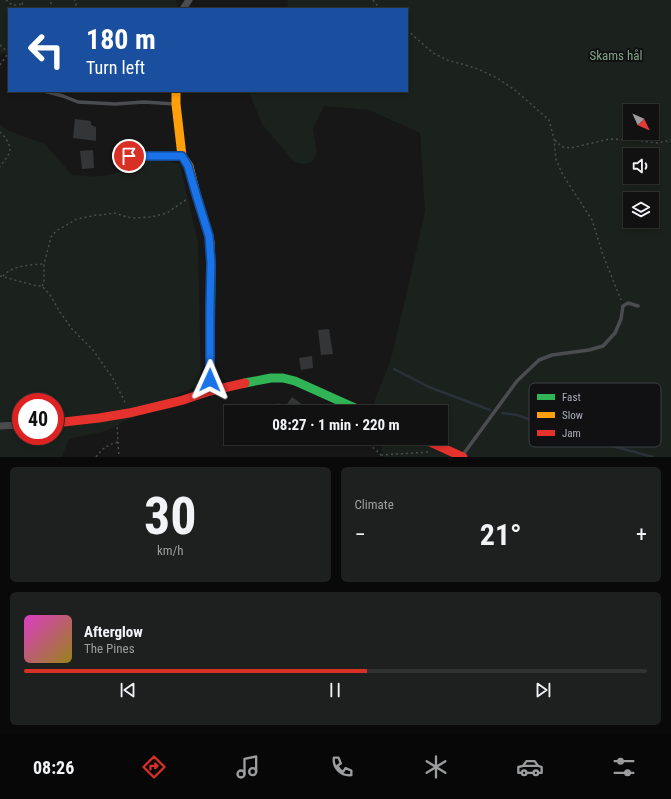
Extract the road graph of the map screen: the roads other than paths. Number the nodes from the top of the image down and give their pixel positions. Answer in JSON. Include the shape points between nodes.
{"nodes":[{"id":1,"x":48,"y":92,"type":"edge"},
{"id":2,"x":176,"y":92,"type":"edge"},
{"id":3,"x":176,"y":104,"type":"junction"},
{"id":4,"x":129,"y":156,"type":"dead end"},
{"id":5,"x":182,"y":156,"type":"junction"},
{"id":6,"x":638,"y":306,"type":"dead end"},
{"id":7,"x":210,"y":391,"type":"junction"},
{"id":8,"x":348,"y":405,"type":"edge"},
{"id":9,"x":64,"y":422,"type":"edge"},
{"id":10,"x":12,"y":425,"type":"edge"},
{"id":11,"x":0,"y":426,"type":"edge"},
{"id":12,"x":436,"y":445,"type":"edge"},
{"id":13,"x":462,"y":457,"type":"edge"}],
"edges":[{"from":1,"to":3,"type":"lane","via":[[78,102]]},
{"from":2,"to":3,"type":"street"},
{"from":3,"to":5,"type":"street"},
{"from":4,"to":5,"type":"street"},
{"from":5,"to":7,"type":"street","via":[[188,166],[209,236]]},
{"from":6,"to":13,"type":"lane","via":[[628,303],[623,306],[615,332],[603,346],[552,355],[539,360],[517,381]]},
{"from":7,"to":8,"type":"street","via":[[271,378],[283,378]]},
{"from":7,"to":9,"type":"street","via":[[129,413]]},
{"from":10,"to":11,"type":"street"},
{"from":12,"to":13,"type":"street"}]}
